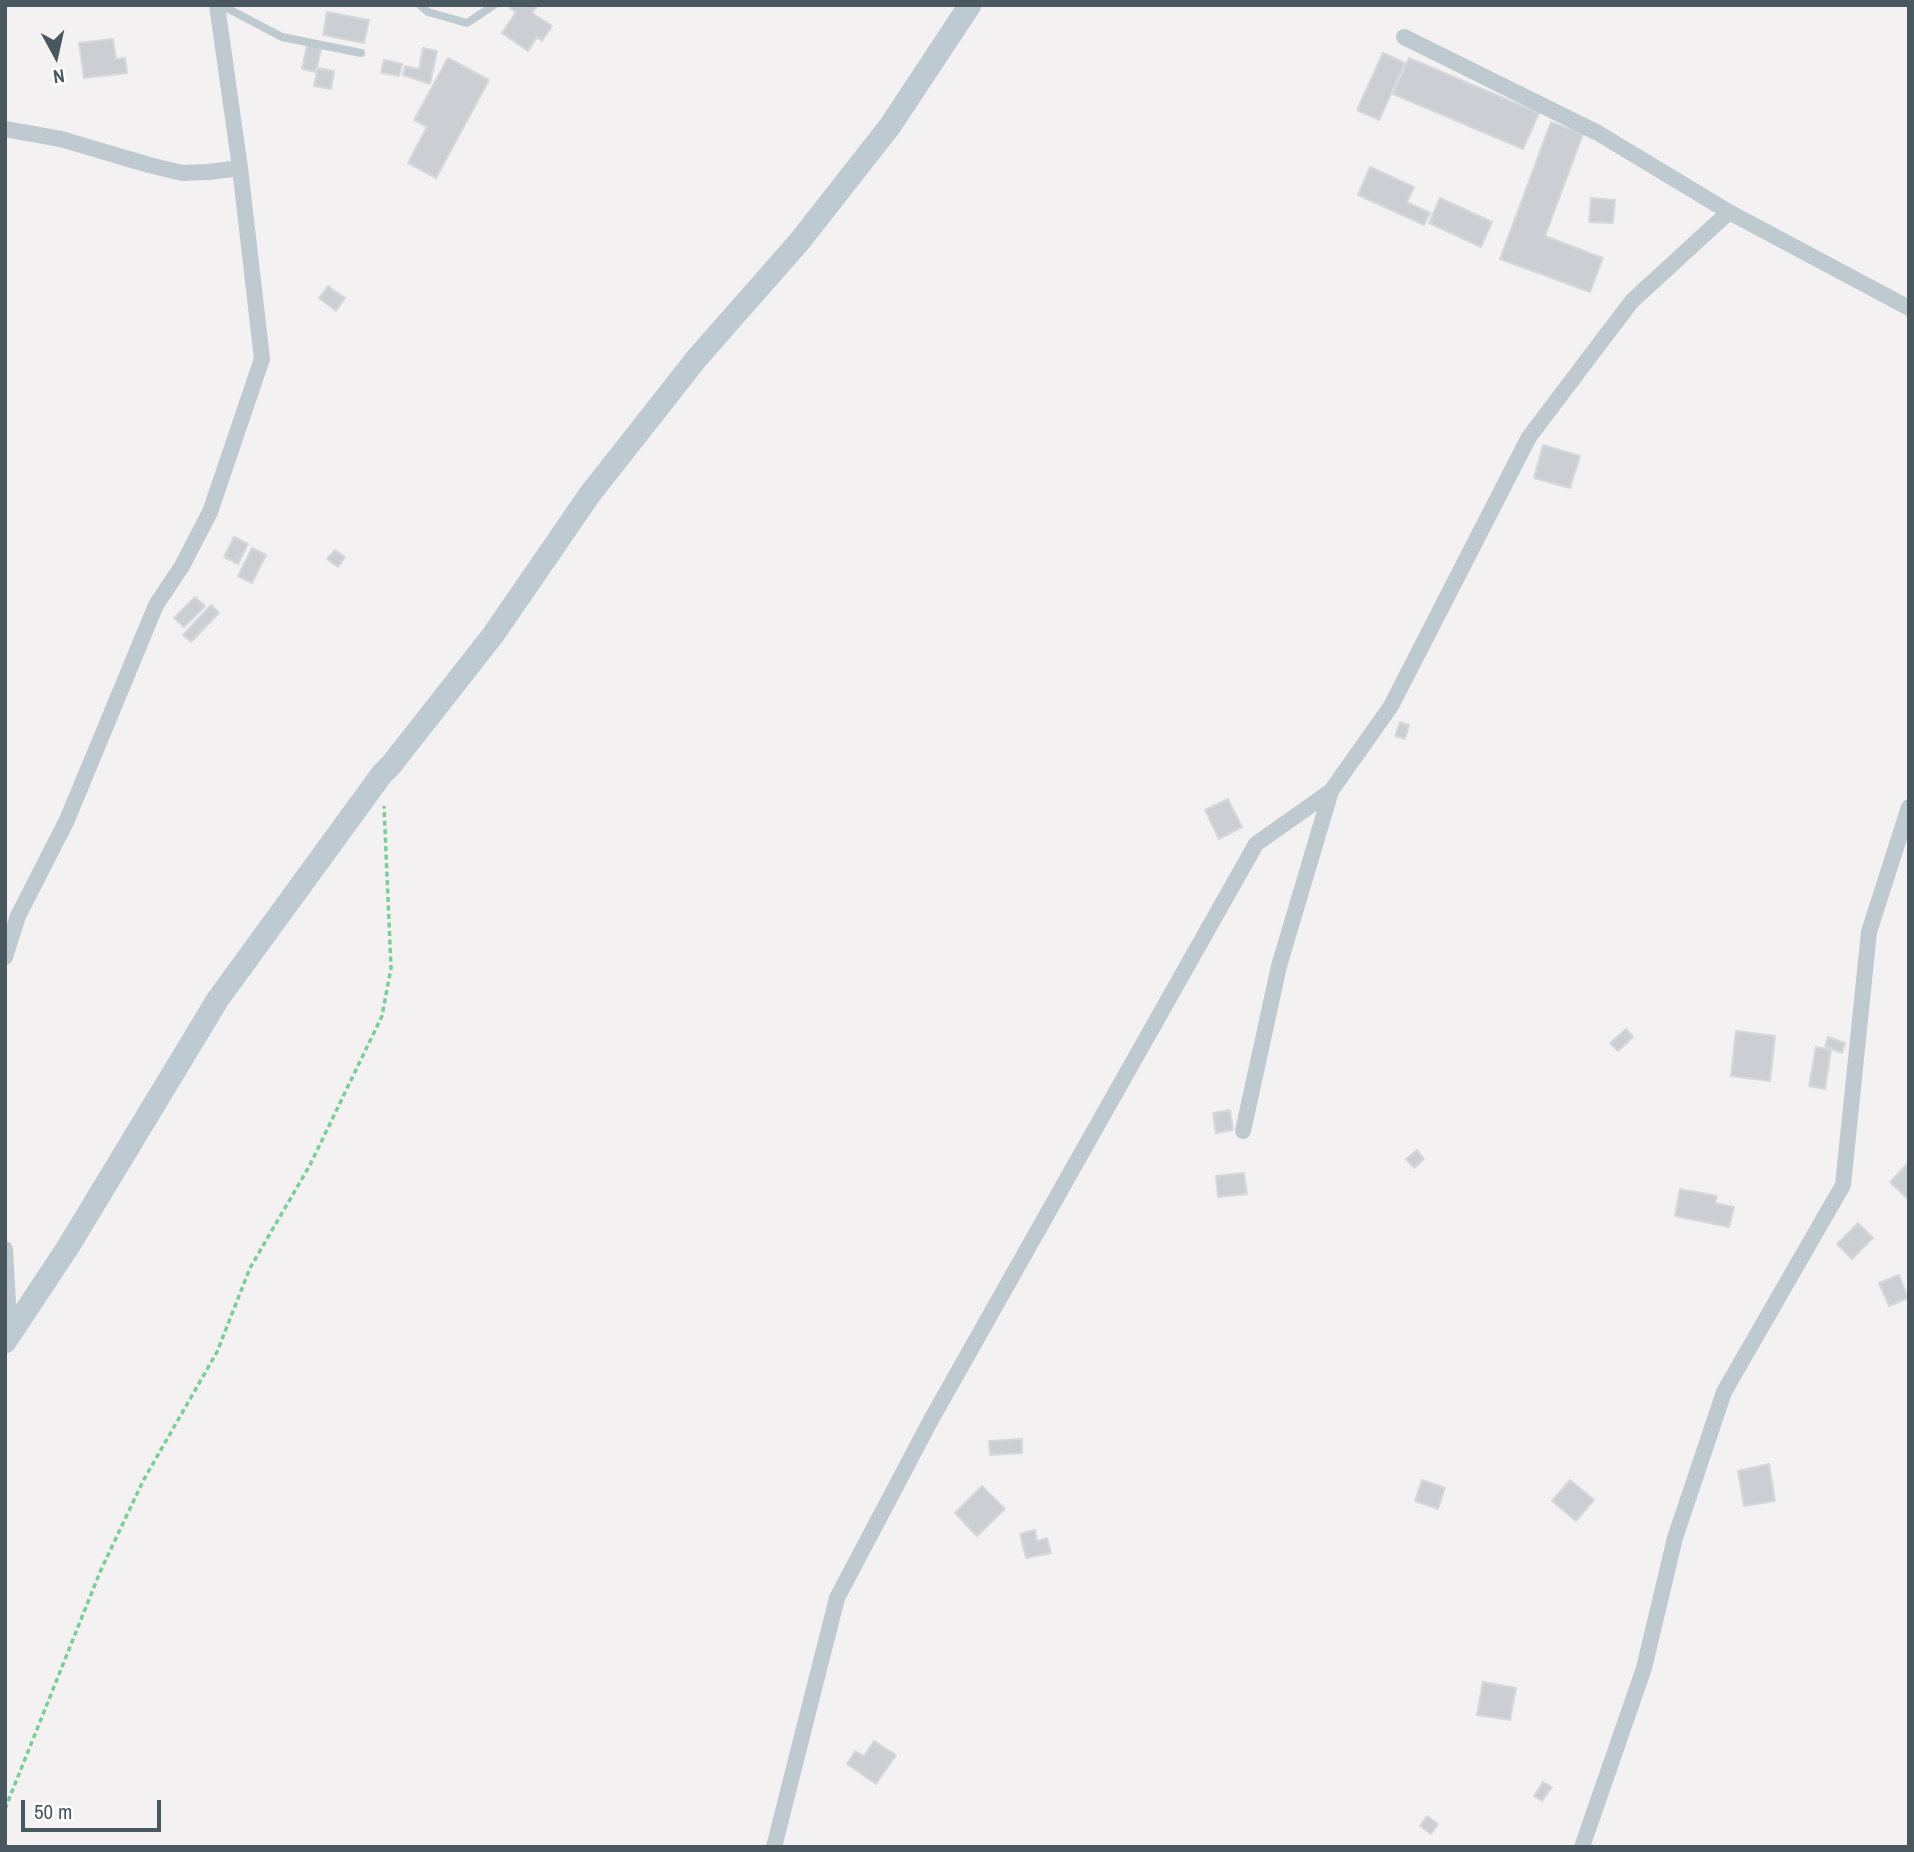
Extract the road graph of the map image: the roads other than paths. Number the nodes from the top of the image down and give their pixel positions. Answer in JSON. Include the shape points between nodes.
{"nodes":[{"id":1,"x":219,"y":5,"type":"edge"},
{"id":2,"x":420,"y":5,"type":"edge"},
{"id":3,"x":494,"y":5,"type":"edge"},
{"id":4,"x":970,"y":5,"type":"edge"},
{"id":5,"x":1404,"y":37,"type":"dead end"},
{"id":6,"x":361,"y":53,"type":"dead end"},
{"id":7,"x":5,"y":129,"type":"edge"},
{"id":8,"x":240,"y":167,"type":"junction"},
{"id":9,"x":1729,"y":212,"type":"junction"},
{"id":10,"x":1909,"y":308,"type":"edge"},
{"id":11,"x":1331,"y":791,"type":"junction"},
{"id":12,"x":1909,"y":807,"type":"edge"},
{"id":13,"x":5,"y":957,"type":"edge"},
{"id":14,"x":1243,"y":1131,"type":"dead end"},
{"id":15,"x":5,"y":1248,"type":"edge"},
{"id":16,"x":5,"y":1333,"type":"edge"},
{"id":17,"x":5,"y":1342,"type":"edge"},
{"id":18,"x":774,"y":1847,"type":"edge"},
{"id":19,"x":1582,"y":1847,"type":"edge"}],
"edges":[{"from":1,"to":6,"type":"lane","via":[[282,37]]},
{"from":1,"to":8,"type":"street"},
{"from":2,"to":3,"type":"lane","via":[[428,12],[467,23]]},
{"from":4,"to":17,"type":"street","via":[[890,125],[590,494],[493,635],[382,774],[218,999]]},
{"from":5,"to":9,"type":"street","via":[[1598,133]]},
{"from":7,"to":8,"type":"street","via":[[61,139],[181,173]]},
{"from":8,"to":13,"type":"street","via":[[262,359],[210,512],[156,605],[73,807],[18,916]]},
{"from":9,"to":10,"type":"street"},
{"from":9,"to":11,"type":"street","via":[[1632,300],[1529,437],[1391,706]]},
{"from":11,"to":14,"type":"street","via":[[1279,966]]},
{"from":11,"to":18,"type":"street","via":[[1256,844],[939,1406],[837,1598]]},
{"from":12,"to":19,"type":"street","via":[[1869,932],[1843,1185],[1724,1392],[1675,1538],[1644,1668]]},
{"from":15,"to":16,"type":"street","via":[[9,1321]]}]}
